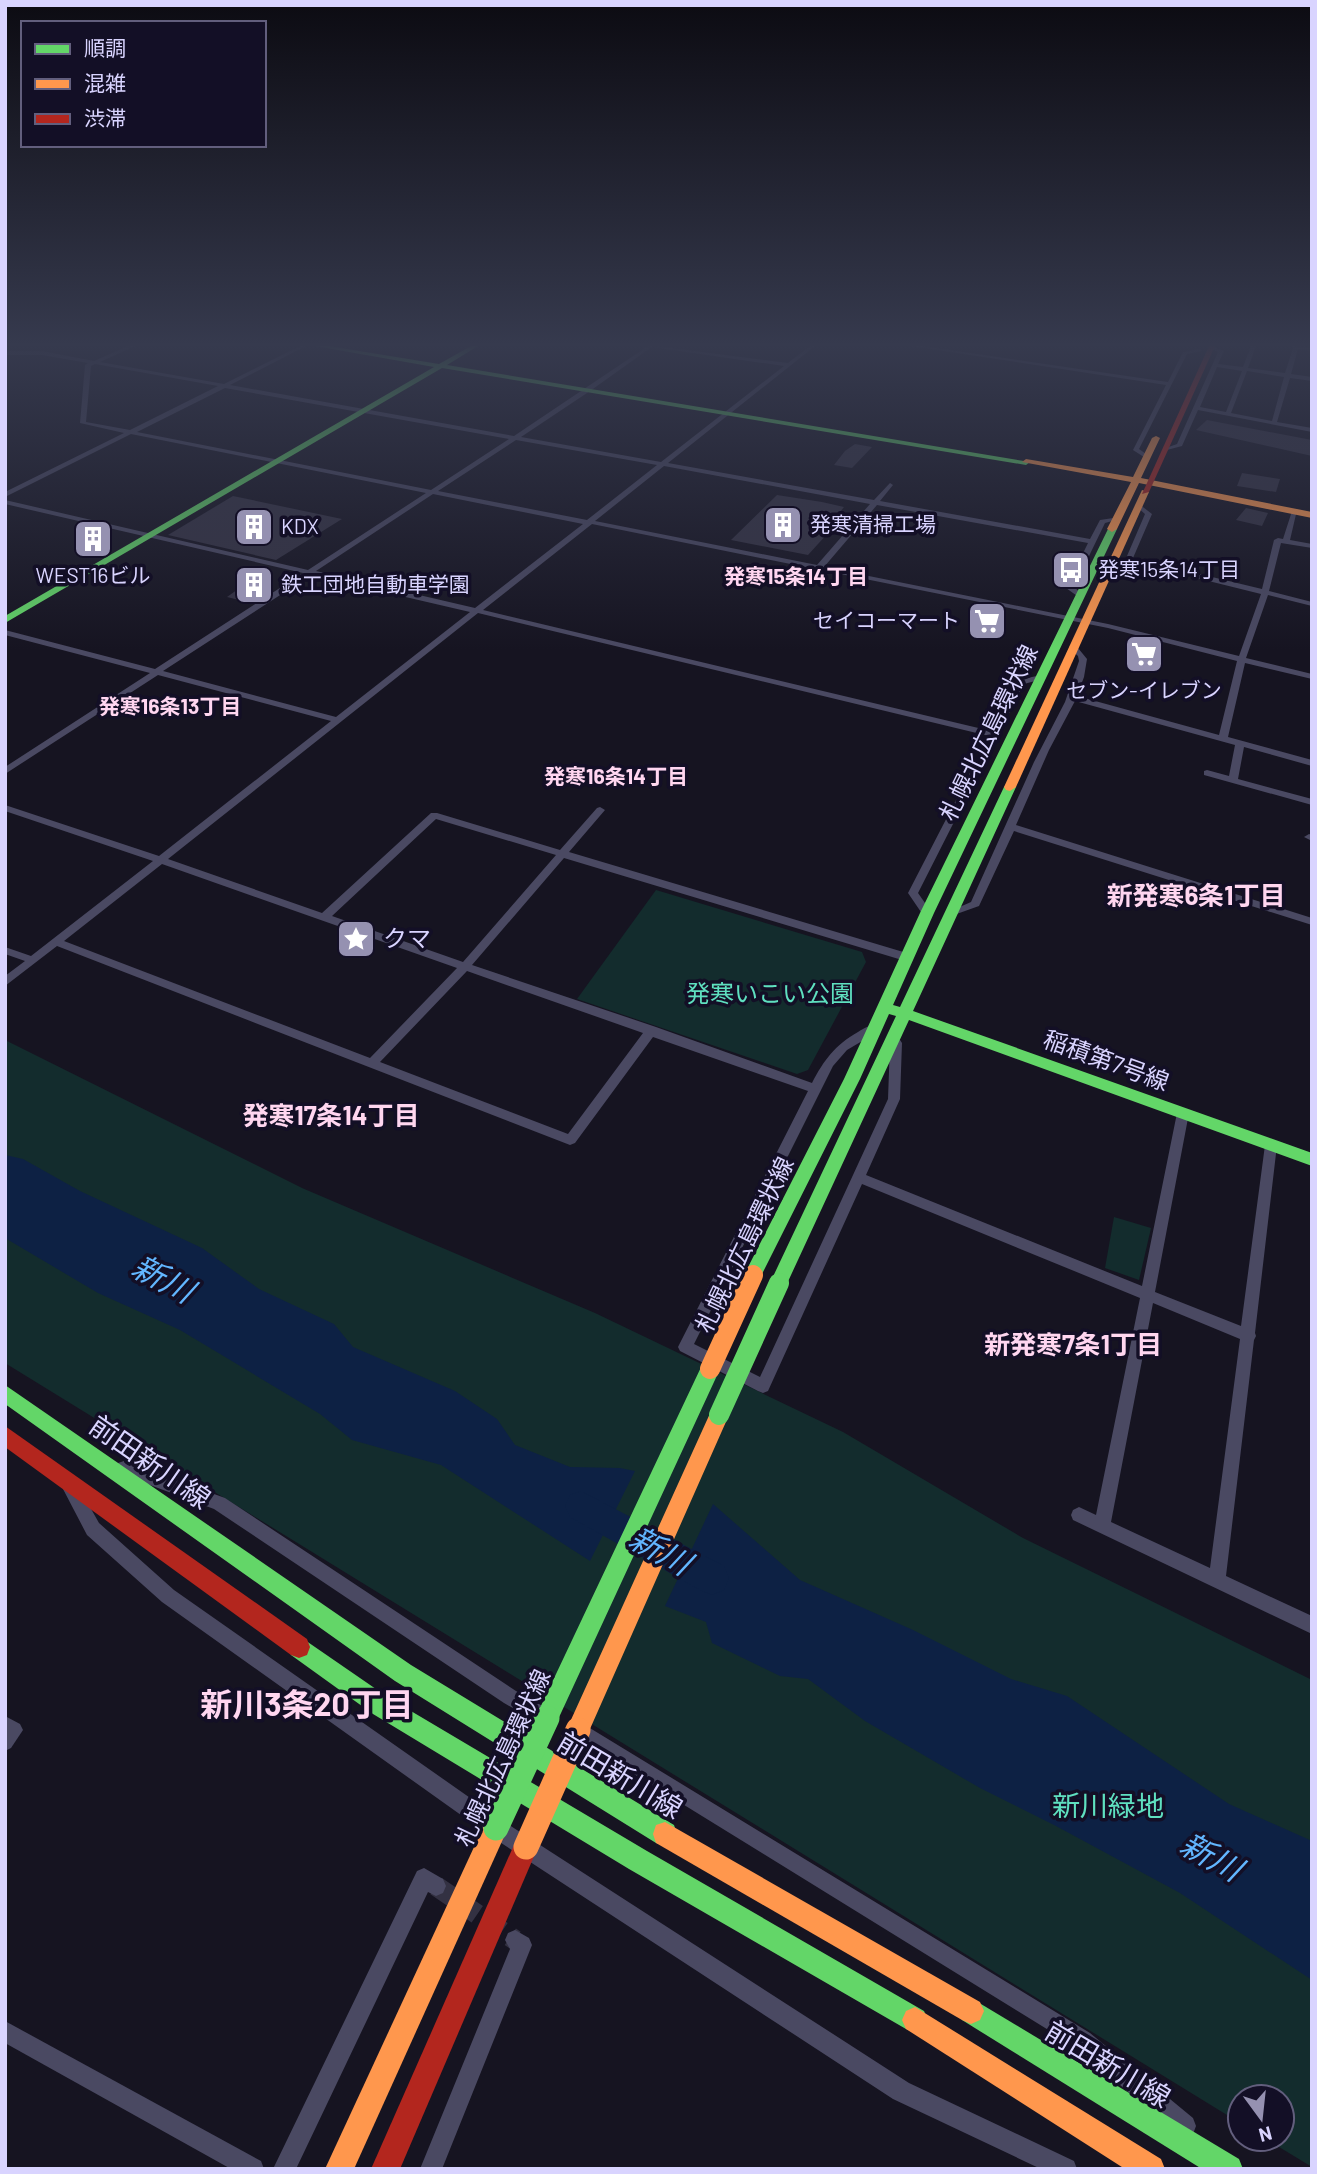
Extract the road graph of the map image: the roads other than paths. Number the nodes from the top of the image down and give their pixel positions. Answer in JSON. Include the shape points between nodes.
{"nodes":[{"id":1,"x":99,"y":447,"type":"edge"},
{"id":2,"x":201,"y":447,"type":"edge"},
{"id":3,"x":300,"y":447,"type":"edge"},
{"id":4,"x":500,"y":447,"type":"edge"},
{"id":5,"x":568,"y":447,"type":"edge"},
{"id":6,"x":684,"y":447,"type":"edge"},
{"id":7,"x":942,"y":447,"type":"edge"},
{"id":8,"x":1137,"y":447,"type":"edge"},
{"id":9,"x":1152,"y":447,"type":"edge"},
{"id":10,"x":1173,"y":447,"type":"edge"},
{"id":11,"x":1165,"y":450,"type":"joint"},
{"id":12,"x":1147,"y":457,"type":"junction"},
{"id":13,"x":275,"y":462,"type":"junction"},
{"id":14,"x":663,"y":464,"type":"junction"},
{"id":15,"x":1143,"y":481,"type":"junction"},
{"id":16,"x":890,"y":485,"type":"dead end"},
{"id":17,"x":431,"y":493,"type":"junction"},
{"id":18,"x":5,"y":495,"type":"edge"},
{"id":19,"x":5,"y":502,"type":"edge"},
{"id":20,"x":876,"y":502,"type":"junction"},
{"id":21,"x":1139,"y":506,"type":"junction"},
{"id":22,"x":1295,"y":511,"type":"junction"},
{"id":23,"x":1312,"y":515,"type":"edge"},
{"id":24,"x":1118,"y":518,"type":"junction"},
{"id":25,"x":590,"y":522,"type":"junction"},
{"id":26,"x":148,"y":536,"type":"junction"},
{"id":27,"x":1091,"y":541,"type":"junction"},
{"id":28,"x":1286,"y":542,"type":"junction"},
{"id":29,"x":1312,"y":546,"type":"edge"},
{"id":30,"x":1129,"y":559,"type":"junction"},
{"id":31,"x":819,"y":568,"type":"junction"},
{"id":32,"x":309,"y":573,"type":"junction"},
{"id":33,"x":1106,"y":576,"type":"junction"},
{"id":34,"x":1265,"y":592,"type":"junction"},
{"id":35,"x":1080,"y":596,"type":"junction"},
{"id":36,"x":1312,"y":603,"type":"edge"},
{"id":37,"x":478,"y":611,"type":"junction"},
{"id":38,"x":5,"y":620,"type":"edge"},
{"id":39,"x":1078,"y":620,"type":"junction"},
{"id":40,"x":5,"y":632,"type":"edge"},
{"id":41,"x":1073,"y":648,"type":"junction"},
{"id":42,"x":1242,"y":658,"type":"junction"},
{"id":43,"x":156,"y":673,"type":"junction"},
{"id":44,"x":1043,"y":676,"type":"junction"},
{"id":45,"x":1312,"y":677,"type":"edge"},
{"id":46,"x":1071,"y":697,"type":"junction"},
{"id":47,"x":338,"y":720,"type":"junction"},
{"id":48,"x":993,"y":734,"type":"junction"},
{"id":49,"x":1223,"y":739,"type":"junction"},
{"id":50,"x":1240,"y":744,"type":"junction"},
{"id":51,"x":1312,"y":763,"type":"edge"},
{"id":52,"x":5,"y":771,"type":"edge"},
{"id":53,"x":1207,"y":773,"type":"dead end"},
{"id":54,"x":1233,"y":780,"type":"junction"},
{"id":55,"x":1312,"y":802,"type":"edge"},
{"id":56,"x":5,"y":808,"type":"edge"},
{"id":57,"x":600,"y":810,"type":"dead end"},
{"id":58,"x":1012,"y":827,"type":"junction"},
{"id":59,"x":562,"y":854,"type":"junction"},
{"id":60,"x":161,"y":860,"type":"junction"},
{"id":61,"x":926,"y":913,"type":"junction"},
{"id":62,"x":951,"y":913,"type":"junction"},
{"id":63,"x":323,"y":918,"type":"junction"},
{"id":64,"x":1312,"y":922,"type":"edge"},
{"id":65,"x":56,"y":942,"type":"junction"},
{"id":66,"x":5,"y":950,"type":"edge"},
{"id":67,"x":906,"y":957,"type":"junction"},
{"id":68,"x":33,"y":960,"type":"junction"},
{"id":69,"x":464,"y":966,"type":"junction"},
{"id":70,"x":5,"y":982,"type":"edge"},
{"id":71,"x":885,"y":1008,"type":"junction"},
{"id":72,"x":904,"y":1014,"type":"junction"},
{"id":73,"x":876,"y":1027,"type":"junction"},
{"id":74,"x":652,"y":1030,"type":"junction"},
{"id":75,"x":896,"y":1032,"type":"junction"},
{"id":76,"x":371,"y":1064,"type":"junction"},
{"id":77,"x":816,"y":1089,"type":"junction"},
{"id":78,"x":1183,"y":1113,"type":"junction"},
{"id":79,"x":1271,"y":1145,"type":"junction"},
{"id":80,"x":1312,"y":1160,"type":"edge"},
{"id":81,"x":857,"y":1177,"type":"junction"},
{"id":82,"x":1149,"y":1297,"type":"junction"},
{"id":83,"x":1249,"y":1336,"type":"junction"},
{"id":84,"x":5,"y":1393,"type":"edge"},
{"id":85,"x":5,"y":1435,"type":"edge"},
{"id":86,"x":100,"y":1459,"type":"junction"},
{"id":87,"x":66,"y":1479,"type":"junction"},
{"id":88,"x":1079,"y":1515,"type":"dead end"},
{"id":89,"x":1102,"y":1525,"type":"junction"},
{"id":90,"x":1217,"y":1580,"type":"junction"},
{"id":91,"x":1312,"y":1625,"type":"edge"},
{"id":92,"x":547,"y":1718,"type":"junction"},
{"id":93,"x":5,"y":1725,"type":"edge"},
{"id":94,"x":578,"y":1730,"type":"junction"},
{"id":95,"x":5,"y":1742,"type":"edge"},
{"id":96,"x":496,"y":1828,"type":"junction"},
{"id":97,"x":526,"y":1847,"type":"junction"},
{"id":98,"x":436,"y":1886,"type":"dead end"},
{"id":99,"x":515,"y":1940,"type":"dead end"},
{"id":100,"x":5,"y":2031,"type":"edge"},
{"id":101,"x":253,"y":2169,"type":"edge"},
{"id":102,"x":284,"y":2169,"type":"edge"},
{"id":103,"x":339,"y":2169,"type":"edge"},
{"id":104,"x":385,"y":2169,"type":"edge"},
{"id":105,"x":431,"y":2169,"type":"edge"},
{"id":106,"x":1066,"y":2169,"type":"edge"},
{"id":107,"x":1151,"y":2169,"type":"edge"},
{"id":108,"x":1229,"y":2169,"type":"edge"},
{"id":109,"x":1236,"y":2169,"type":"edge"}],
"edges":[{"from":1,"to":18,"type":"street"},
{"from":2,"to":13,"type":"street"},
{"from":3,"to":13,"type":"main road"},
{"from":4,"to":17,"type":"street"},
{"from":5,"to":14,"type":"street"},
{"from":6,"to":14,"type":"street"},
{"from":7,"to":15,"type":"main road"},
{"from":8,"to":12,"type":"street"},
{"from":9,"to":12,"type":"main road","name":"札幌北広島環状線"},
{"from":10,"to":11,"type":"street"},
{"from":11,"to":15,"type":"main road","name":"札幌北広島環状線"},
{"from":12,"to":15,"type":"main road","name":"札幌北広島環状線"},
{"from":13,"to":17,"type":"street"},
{"from":13,"to":26,"type":"main road"},
{"from":14,"to":20,"type":"street"},
{"from":14,"to":25,"type":"street"},
{"from":15,"to":21,"type":"main road","name":"札幌北広島環状線"},
{"from":15,"to":22,"type":"main road"},
{"from":15,"to":24,"type":"main road","name":"札幌北広島環状線"},
{"from":16,"to":20,"type":"street"},
{"from":17,"to":25,"type":"street"},
{"from":17,"to":32,"type":"street"},
{"from":19,"to":26,"type":"street"},
{"from":20,"to":27,"type":"street"},
{"from":20,"to":31,"type":"street"},
{"from":21,"to":30,"type":"street","via":[[1149,514]]},
{"from":21,"to":33,"type":"main road","name":"札幌北広島環状線"},
{"from":22,"to":23,"type":"main road"},
{"from":22,"to":28,"type":"street"},
{"from":24,"to":27,"type":"street","via":[[1101,521]]},
{"from":24,"to":35,"type":"main road","name":"札幌北広島環状線"},
{"from":25,"to":31,"type":"street"},
{"from":25,"to":37,"type":"street"},
{"from":26,"to":32,"type":"street"},
{"from":26,"to":38,"type":"main road"},
{"from":27,"to":35,"type":"street","via":[[1070,588]]},
{"from":28,"to":29,"type":"street"},
{"from":28,"to":34,"type":"street","via":[[1278,540]]},
{"from":30,"to":33,"type":"street","via":[[1124,571]]},
{"from":30,"to":34,"type":"street"},
{"from":31,"to":39,"type":"street"},
{"from":32,"to":37,"type":"street"},
{"from":32,"to":43,"type":"street"},
{"from":33,"to":39,"type":"main road","name":"札幌北広島環状線"},
{"from":34,"to":36,"type":"street"},
{"from":34,"to":42,"type":"street"},
{"from":35,"to":39,"type":"main road","name":"札幌北広島環状線"},
{"from":37,"to":47,"type":"street"},
{"from":37,"to":48,"type":"street"},
{"from":39,"to":41,"type":"main road","name":"札幌北広島環状線"},
{"from":39,"to":42,"type":"street"},
{"from":39,"to":44,"type":"main road","name":"札幌北広島環状線"},
{"from":40,"to":43,"type":"street"},
{"from":41,"to":46,"type":"street","via":[[1084,662]]},
{"from":41,"to":62,"type":"main road","name":"札幌北広島環状線"},
{"from":42,"to":45,"type":"street"},
{"from":42,"to":49,"type":"street"},
{"from":43,"to":47,"type":"street"},
{"from":43,"to":52,"type":"street"},
{"from":44,"to":48,"type":"street","via":[[1021,682]]},
{"from":44,"to":61,"type":"main road","name":"札幌北広島環状線"},
{"from":46,"to":49,"type":"street"},
{"from":46,"to":58,"type":"street"},
{"from":47,"to":60,"type":"street"},
{"from":48,"to":61,"type":"street","via":[[913,893]]},
{"from":49,"to":50,"type":"street"},
{"from":50,"to":51,"type":"street"},
{"from":50,"to":54,"type":"street"},
{"from":53,"to":54,"type":"street"},
{"from":54,"to":55,"type":"street"},
{"from":56,"to":60,"type":"street"},
{"from":57,"to":59,"type":"street"},
{"from":58,"to":62,"type":"street","via":[[975,904]]},
{"from":58,"to":64,"type":"street"},
{"from":59,"to":63,"type":"street","via":[[434,814]]},
{"from":59,"to":67,"type":"street"},
{"from":59,"to":69,"type":"street"},
{"from":60,"to":63,"type":"street"},
{"from":60,"to":65,"type":"street"},
{"from":61,"to":67,"type":"main road","name":"札幌北広島環状線"},
{"from":62,"to":72,"type":"main road","name":"札幌北広島環状線"},
{"from":63,"to":69,"type":"street"},
{"from":65,"to":68,"type":"street"},
{"from":65,"to":76,"type":"street"},
{"from":66,"to":68,"type":"street"},
{"from":67,"to":71,"type":"main road","name":"札幌北広島環状線"},
{"from":68,"to":70,"type":"street"},
{"from":69,"to":74,"type":"street"},
{"from":69,"to":76,"type":"street"},
{"from":71,"to":72,"type":"main road","name":"稲積第7号線"},
{"from":71,"to":73,"type":"main road","name":"札幌北広島環状線"},
{"from":72,"to":75,"type":"main road","name":"札幌北広島環状線"},
{"from":72,"to":78,"type":"main road","name":"稲積第7号線"},
{"from":73,"to":77,"type":"street","via":[[834,1054]]},
{"from":73,"to":92,"type":"main road","name":"札幌北広島環状線","bridge":true,"via":[[753,1275]]},
{"from":74,"to":76,"type":"street","via":[[570,1140]]},
{"from":74,"to":77,"type":"street"},
{"from":75,"to":81,"type":"street","via":[[894,1099]]},
{"from":75,"to":94,"type":"main road","name":"札幌北広島環状線","bridge":true},
{"from":77,"to":81,"type":"street","via":[[685,1347],[763,1386]]},
{"from":78,"to":79,"type":"main road","name":"稲積第7号線"},
{"from":78,"to":82,"type":"street"},
{"from":79,"to":80,"type":"main road","name":"稲積第7号線"},
{"from":79,"to":83,"type":"street"},
{"from":81,"to":82,"type":"street"},
{"from":82,"to":83,"type":"street"},
{"from":82,"to":89,"type":"street"},
{"from":83,"to":90,"type":"street"},
{"from":84,"to":86,"type":"main road","name":"前田新川線"},
{"from":85,"to":87,"type":"main road"},
{"from":86,"to":92,"type":"street","via":[[219,1503]]},
{"from":86,"to":108,"type":"main road","name":"前田新川線","via":[[403,1673]]},
{"from":87,"to":96,"type":"street","via":[[93,1529],[167,1596]]},
{"from":87,"to":107,"type":"main road","via":[[381,1706],[915,2020]]},
{"from":88,"to":89,"type":"street"},
{"from":89,"to":90,"type":"street"},
{"from":90,"to":91,"type":"street"},
{"from":92,"to":94,"type":"street"},
{"from":92,"to":96,"type":"main road","name":"札幌北広島環状線","bridge":true},
{"from":93,"to":95,"type":"street","via":[[14,1730]]},
{"from":94,"to":97,"type":"main road","name":"札幌北広島環状線","bridge":true},
{"from":94,"to":109,"type":"street","via":[[1083,2040]]},
{"from":96,"to":97,"type":"street"},
{"from":96,"to":103,"type":"main road","name":"札幌北広島環状線"},
{"from":97,"to":104,"type":"main road","name":"札幌北広島環状線"},
{"from":97,"to":106,"type":"street","via":[[901,2091]]},
{"from":98,"to":102,"type":"street","via":[[424,1878]]},
{"from":99,"to":105,"type":"street","via":[[522,1945]]},
{"from":100,"to":101,"type":"street"}]}
